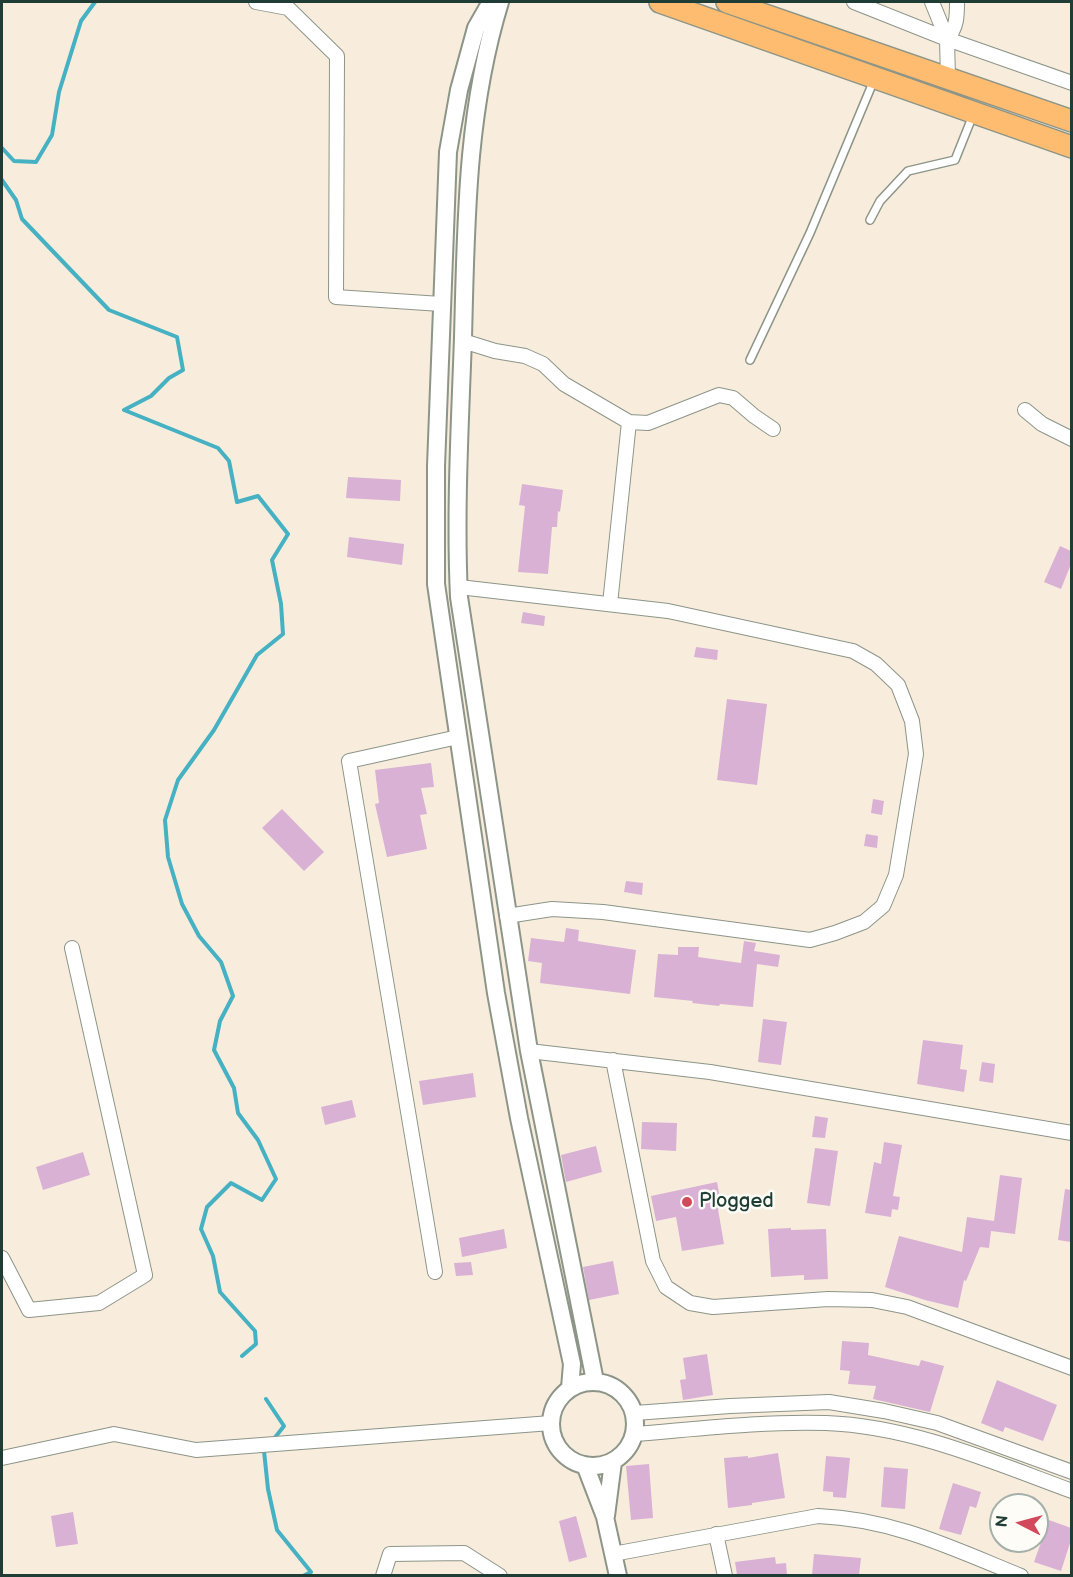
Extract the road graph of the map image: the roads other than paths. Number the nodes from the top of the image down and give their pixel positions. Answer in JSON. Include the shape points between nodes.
{"nodes":[{"id":1,"x":256,"y":2,"type":"edge"},
{"id":2,"x":498,"y":2,"type":"edge"},
{"id":3,"x":660,"y":2,"type":"edge"},
{"id":4,"x":727,"y":2,"type":"edge"},
{"id":5,"x":854,"y":2,"type":"edge"},
{"id":6,"x":932,"y":2,"type":"edge"},
{"id":7,"x":957,"y":2,"type":"edge"},
{"id":8,"x":947,"y":39,"type":"junction"},
{"id":9,"x":875,"y":78,"type":"junction"},
{"id":10,"x":948,"y":78,"type":"junction"},
{"id":11,"x":1071,"y":83,"type":"edge"},
{"id":12,"x":974,"y":113,"type":"junction"},
{"id":13,"x":1071,"y":121,"type":"edge"},
{"id":14,"x":1071,"y":147,"type":"edge"},
{"id":15,"x":870,"y":220,"type":"dead end"},
{"id":16,"x":441,"y":304,"type":"junction"},
{"id":17,"x":462,"y":341,"type":"junction"},
{"id":18,"x":750,"y":360,"type":"dead end"},
{"id":19,"x":1025,"y":410,"type":"dead end"},
{"id":20,"x":629,"y":422,"type":"junction"},
{"id":21,"x":773,"y":429,"type":"dead end"},
{"id":22,"x":1071,"y":439,"type":"edge"},
{"id":23,"x":459,"y":586,"type":"junction"},
{"id":24,"x":610,"y":604,"type":"junction"},
{"id":25,"x":458,"y":736,"type":"junction"},
{"id":26,"x":507,"y":916,"type":"junction"},
{"id":27,"x":72,"y":948,"type":"dead end"},
{"id":28,"x":529,"y":1050,"type":"junction"},
{"id":29,"x":613,"y":1060,"type":"junction"},
{"id":30,"x":1071,"y":1133,"type":"edge"},
{"id":31,"x":2,"y":1258,"type":"edge"},
{"id":32,"x":435,"y":1272,"type":"dead end"},
{"id":33,"x":1071,"y":1368,"type":"edge"},
{"id":34,"x":595,"y":1381,"type":"junction"},
{"id":35,"x":570,"y":1388,"type":"junction"},
{"id":36,"x":634,"y":1413,"type":"junction"},
{"id":37,"x":551,"y":1423,"type":"junction"},
{"id":38,"x":634,"y":1434,"type":"junction"},
{"id":39,"x":2,"y":1458,"type":"edge"},
{"id":40,"x":613,"y":1462,"type":"junction"},
{"id":41,"x":585,"y":1465,"type":"junction"},
{"id":42,"x":1071,"y":1472,"type":"edge"},
{"id":43,"x":1071,"y":1491,"type":"edge"},
{"id":44,"x":606,"y":1517,"type":"junction"},
{"id":45,"x":716,"y":1534,"type":"junction"},
{"id":46,"x":613,"y":1554,"type":"junction"},
{"id":47,"x":383,"y":1575,"type":"edge"},
{"id":48,"x":500,"y":1575,"type":"edge"},
{"id":49,"x":618,"y":1575,"type":"edge"},
{"id":50,"x":725,"y":1575,"type":"edge"},
{"id":51,"x":1020,"y":1575,"type":"edge"}],
"edges":[{"from":1,"to":16,"type":"street","via":[[288,8],[337,57],[336,297]]},
{"from":2,"to":16,"type":"street","via":[[488,7],[476,28],[449,141]]},
{"from":2,"to":17,"type":"street","via":[[473,120]]},
{"from":3,"to":9,"type":"main road"},
{"from":4,"to":10,"type":"main road"},
{"from":5,"to":8,"type":"street"},
{"from":6,"to":8,"type":"street"},
{"from":7,"to":8,"type":"street","via":[[954,31]]},
{"from":8,"to":10,"type":"street"},
{"from":8,"to":11,"type":"street"},
{"from":9,"to":12,"type":"main road"},
{"from":9,"to":18,"type":"lane","via":[[810,233]]},
{"from":10,"to":13,"type":"main road"},
{"from":12,"to":14,"type":"main road"},
{"from":12,"to":15,"type":"lane","via":[[955,160],[908,171],[880,201]]},
{"from":16,"to":25,"type":"street","via":[[436,584]]},
{"from":17,"to":20,"type":"street","via":[[543,364],[564,384]]},
{"from":17,"to":23,"type":"street"},
{"from":19,"to":22,"type":"street"},
{"from":20,"to":21,"type":"street","via":[[648,423],[719,395],[733,398]]},
{"from":20,"to":24,"type":"street"},
{"from":23,"to":24,"type":"street"},
{"from":23,"to":26,"type":"street"},
{"from":24,"to":26,"type":"street","via":[[712,619],[853,651],[876,664],[898,685],[912,721],[916,754],[896,875],[883,906],[864,922],[810,940],[603,912],[552,909]]},
{"from":25,"to":32,"type":"street","via":[[349,761]]},
{"from":25,"to":35,"type":"street","via":[[496,993],[572,1364]]},
{"from":26,"to":28,"type":"street"},
{"from":27,"to":31,"type":"street","via":[[145,1275],[99,1303],[29,1310]]},
{"from":28,"to":29,"type":"street"},
{"from":28,"to":34,"type":"street"},
{"from":29,"to":30,"type":"street","via":[[710,1072]]},
{"from":29,"to":33,"type":"street","via":[[653,1261],[666,1287],[690,1303],[713,1307],[828,1299],[884,1302]]},
{"from":34,"to":35,"type":"street"},
{"from":34,"to":36,"type":"street","via":[[620,1390]]},
{"from":35,"to":37,"type":"street","via":[[553,1410]]},
{"from":36,"to":38,"type":"street"},
{"from":36,"to":42,"type":"street","via":[[829,1402],[937,1423]]},
{"from":37,"to":39,"type":"street","via":[[196,1450],[114,1434]]},
{"from":37,"to":41,"type":"street","via":[[560,1450]]},
{"from":38,"to":40,"type":"street","via":[[624,1453]]},
{"from":38,"to":43,"type":"street","via":[[826,1423],[869,1428],[916,1438]]},
{"from":40,"to":41,"type":"street"},
{"from":40,"to":44,"type":"street"},
{"from":41,"to":44,"type":"street"},
{"from":44,"to":46,"type":"street"},
{"from":45,"to":46,"type":"street"},
{"from":45,"to":50,"type":"street"},
{"from":45,"to":51,"type":"street","via":[[818,1516],[846,1517],[916,1534]]},
{"from":46,"to":49,"type":"street"},
{"from":47,"to":48,"type":"street","via":[[390,1554],[464,1553]]}]}
